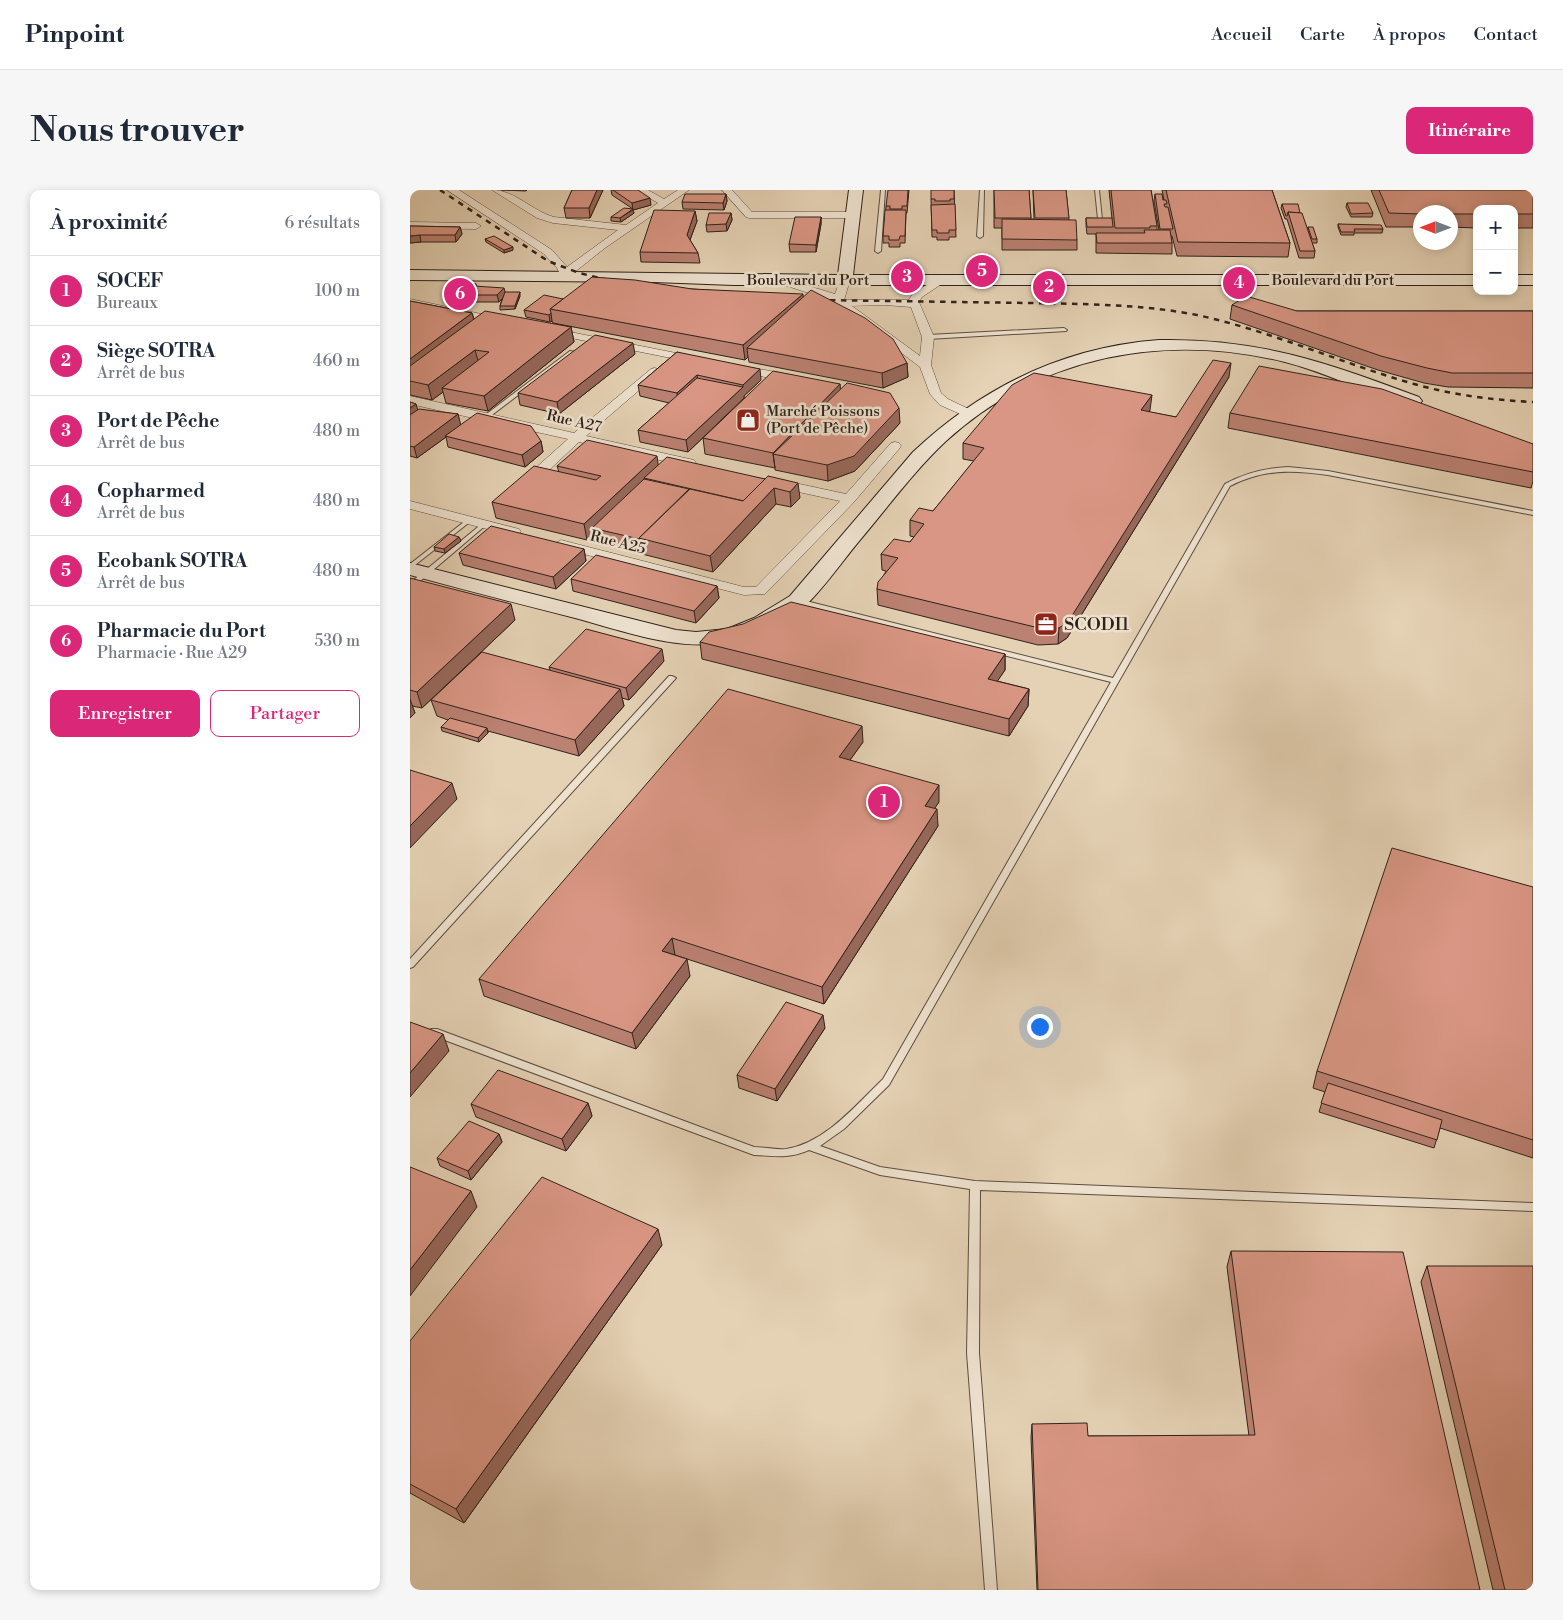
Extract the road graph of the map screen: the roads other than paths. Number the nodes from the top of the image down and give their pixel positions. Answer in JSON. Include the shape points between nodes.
{"nodes":[{"id":1,"x":452,"y":190,"type":"edge"},
{"id":2,"x":497,"y":190,"type":"edge"},
{"id":3,"x":641,"y":190,"type":"edge"},
{"id":4,"x":684,"y":190,"type":"edge"},
{"id":5,"x":726,"y":190,"type":"edge"},
{"id":6,"x":856,"y":190,"type":"edge"},
{"id":7,"x":883,"y":190,"type":"edge"},
{"id":8,"x":982,"y":190,"type":"edge"},
{"id":9,"x":1097,"y":190,"type":"edge"},
{"id":10,"x":665,"y":203,"type":"junction"},
{"id":11,"x":853,"y":215,"type":"junction"},
{"id":12,"x":410,"y":225,"type":"edge"},
{"id":13,"x":476,"y":226,"type":"dead end"},
{"id":14,"x":628,"y":228,"type":"junction"},
{"id":15,"x":1102,"y":233,"type":"edge"},
{"id":16,"x":980,"y":236,"type":"dead end"},
{"id":17,"x":878,"y":251,"type":"dead end"},
{"id":18,"x":410,"y":275,"type":"edge"},
{"id":19,"x":566,"y":275,"type":"junction"},
{"id":20,"x":942,"y":279,"type":"junction"},
{"id":21,"x":779,"y":280,"type":"junction"},
{"id":22,"x":845,"y":280,"type":"junction"},
{"id":23,"x":1473,"y":280,"type":"edge"},
{"id":24,"x":1518,"y":280,"type":"edge"},
{"id":25,"x":1533,"y":280,"type":"edge"},
{"id":26,"x":840,"y":301,"type":"junction"},
{"id":27,"x":410,"y":302,"type":"edge"},
{"id":28,"x":913,"y":304,"type":"junction"},
{"id":29,"x":514,"y":324,"type":"edge"},
{"id":30,"x":543,"y":329,"type":"edge"},
{"id":31,"x":1064,"y":330,"type":"dead end"},
{"id":32,"x":928,"y":337,"type":"junction"},
{"id":33,"x":576,"y":350,"type":"edge"},
{"id":34,"x":674,"y":356,"type":"junction"},
{"id":35,"x":925,"y":365,"type":"junction"},
{"id":36,"x":799,"y":381,"type":"edge"},
{"id":37,"x":410,"y":400,"type":"edge"},
{"id":38,"x":1433,"y":408,"type":"edge"},
{"id":39,"x":969,"y":414,"type":"junction"},
{"id":40,"x":486,"y":417,"type":"junction"},
{"id":41,"x":576,"y":438,"type":"junction"},
{"id":42,"x":895,"y":446,"type":"dead end"},
{"id":43,"x":703,"y":466,"type":"edge"},
{"id":44,"x":761,"y":480,"type":"edge"},
{"id":45,"x":519,"y":491,"type":"edge"},
{"id":46,"x":849,"y":499,"type":"junction"},
{"id":47,"x":410,"y":505,"type":"edge"},
{"id":48,"x":498,"y":511,"type":"edge"},
{"id":49,"x":1533,"y":513,"type":"edge"},
{"id":50,"x":469,"y":520,"type":"junction"},
{"id":51,"x":484,"y":524,"type":"junction"},
{"id":52,"x":532,"y":536,"type":"edge"},
{"id":53,"x":551,"y":541,"type":"edge"},
{"id":54,"x":416,"y":570,"type":"edge"},
{"id":55,"x":410,"y":587,"type":"edge"},
{"id":56,"x":798,"y":601,"type":"junction"},
{"id":57,"x":672,"y":678,"type":"dead end"},
{"id":58,"x":1116,"y":681,"type":"junction"},
{"id":59,"x":410,"y":965,"type":"edge"},
{"id":60,"x":419,"y":1027,"type":"edge"},
{"id":61,"x":809,"y":1146,"type":"junction"},
{"id":62,"x":976,"y":1185,"type":"junction"},
{"id":63,"x":1533,"y":1206,"type":"edge"},
{"id":64,"x":991,"y":1590,"type":"edge"}],
"edges":[{"from":1,"to":19,"type":"street","via":[[548,252]]},
{"from":2,"to":14,"type":"street","via":[[540,216],[553,220]]},
{"from":3,"to":10,"type":"street"},
{"from":4,"to":10,"type":"street"},
{"from":5,"to":11,"type":"street","via":[[749,216]]},
{"from":6,"to":11,"type":"street"},
{"from":7,"to":17,"type":"lane"},
{"from":8,"to":16,"type":"lane"},
{"from":9,"to":15,"type":"lane"},
{"from":10,"to":14,"type":"street"},
{"from":11,"to":22,"type":"street"},
{"from":12,"to":13,"type":"street"},
{"from":14,"to":19,"type":"street"},
{"from":18,"to":19,"type":"street","name":"Boulevard du Port"},
{"from":19,"to":21,"type":"street","name":"Boulevard du Port"},
{"from":20,"to":22,"type":"street","name":"Boulevard du Port"},
{"from":20,"to":23,"type":"street","name":"Boulevard du Port"},
{"from":20,"to":28,"type":"street","via":[[917,296]]},
{"from":21,"to":22,"type":"street","name":"Boulevard du Port"},
{"from":21,"to":26,"type":"street"},
{"from":22,"to":26,"type":"street"},
{"from":24,"to":25,"type":"street"},
{"from":26,"to":28,"type":"street"},
{"from":26,"to":35,"type":"street"},
{"from":27,"to":29,"type":"street"},
{"from":28,"to":32,"type":"street"},
{"from":30,"to":34,"type":"street","via":[[587,342]]},
{"from":31,"to":32,"type":"lane"},
{"from":32,"to":35,"type":"street"},
{"from":33,"to":40,"type":"lane"},
{"from":34,"to":36,"type":"street"},
{"from":34,"to":41,"type":"street"},
{"from":35,"to":39,"type":"street","via":[[936,394],[944,402]]},
{"from":37,"to":40,"type":"street","name":"Rue A27"},
{"from":38,"to":39,"type":"street","via":[[1342,374],[1272,354],[1160,345],[1122,348],[1056,367]]},
{"from":39,"to":56,"type":"street","via":[[942,433],[920,456]]},
{"from":40,"to":41,"type":"street","name":"Rue A27"},
{"from":41,"to":43,"type":"street","name":"Rue A27"},
{"from":41,"to":45,"type":"street"},
{"from":42,"to":46,"type":"street"},
{"from":44,"to":46,"type":"street"},
{"from":46,"to":53,"type":"street","name":"Rue A25","via":[[760,591],[744,591]]},
{"from":47,"to":50,"type":"street"},
{"from":48,"to":51,"type":"street"},
{"from":49,"to":58,"type":"lane","via":[[1314,471],[1266,469],[1246,474],[1227,485]]},
{"from":50,"to":51,"type":"street"},
{"from":50,"to":54,"type":"lane"},
{"from":51,"to":52,"type":"street"},
{"from":51,"to":54,"type":"lane"},
{"from":54,"to":55,"type":"lane"},
{"from":54,"to":56,"type":"street","via":[[685,639],[715,638],[745,631],[774,618]]},
{"from":56,"to":58,"type":"lane"},
{"from":57,"to":59,"type":"lane"},
{"from":58,"to":61,"type":"lane","via":[[886,1082],[837,1129]]},
{"from":60,"to":61,"type":"lane","via":[[754,1151],[786,1153]]},
{"from":61,"to":62,"type":"lane","via":[[880,1170]]},
{"from":62,"to":63,"type":"lane"},
{"from":62,"to":64,"type":"lane","via":[[973,1353]]}]}
